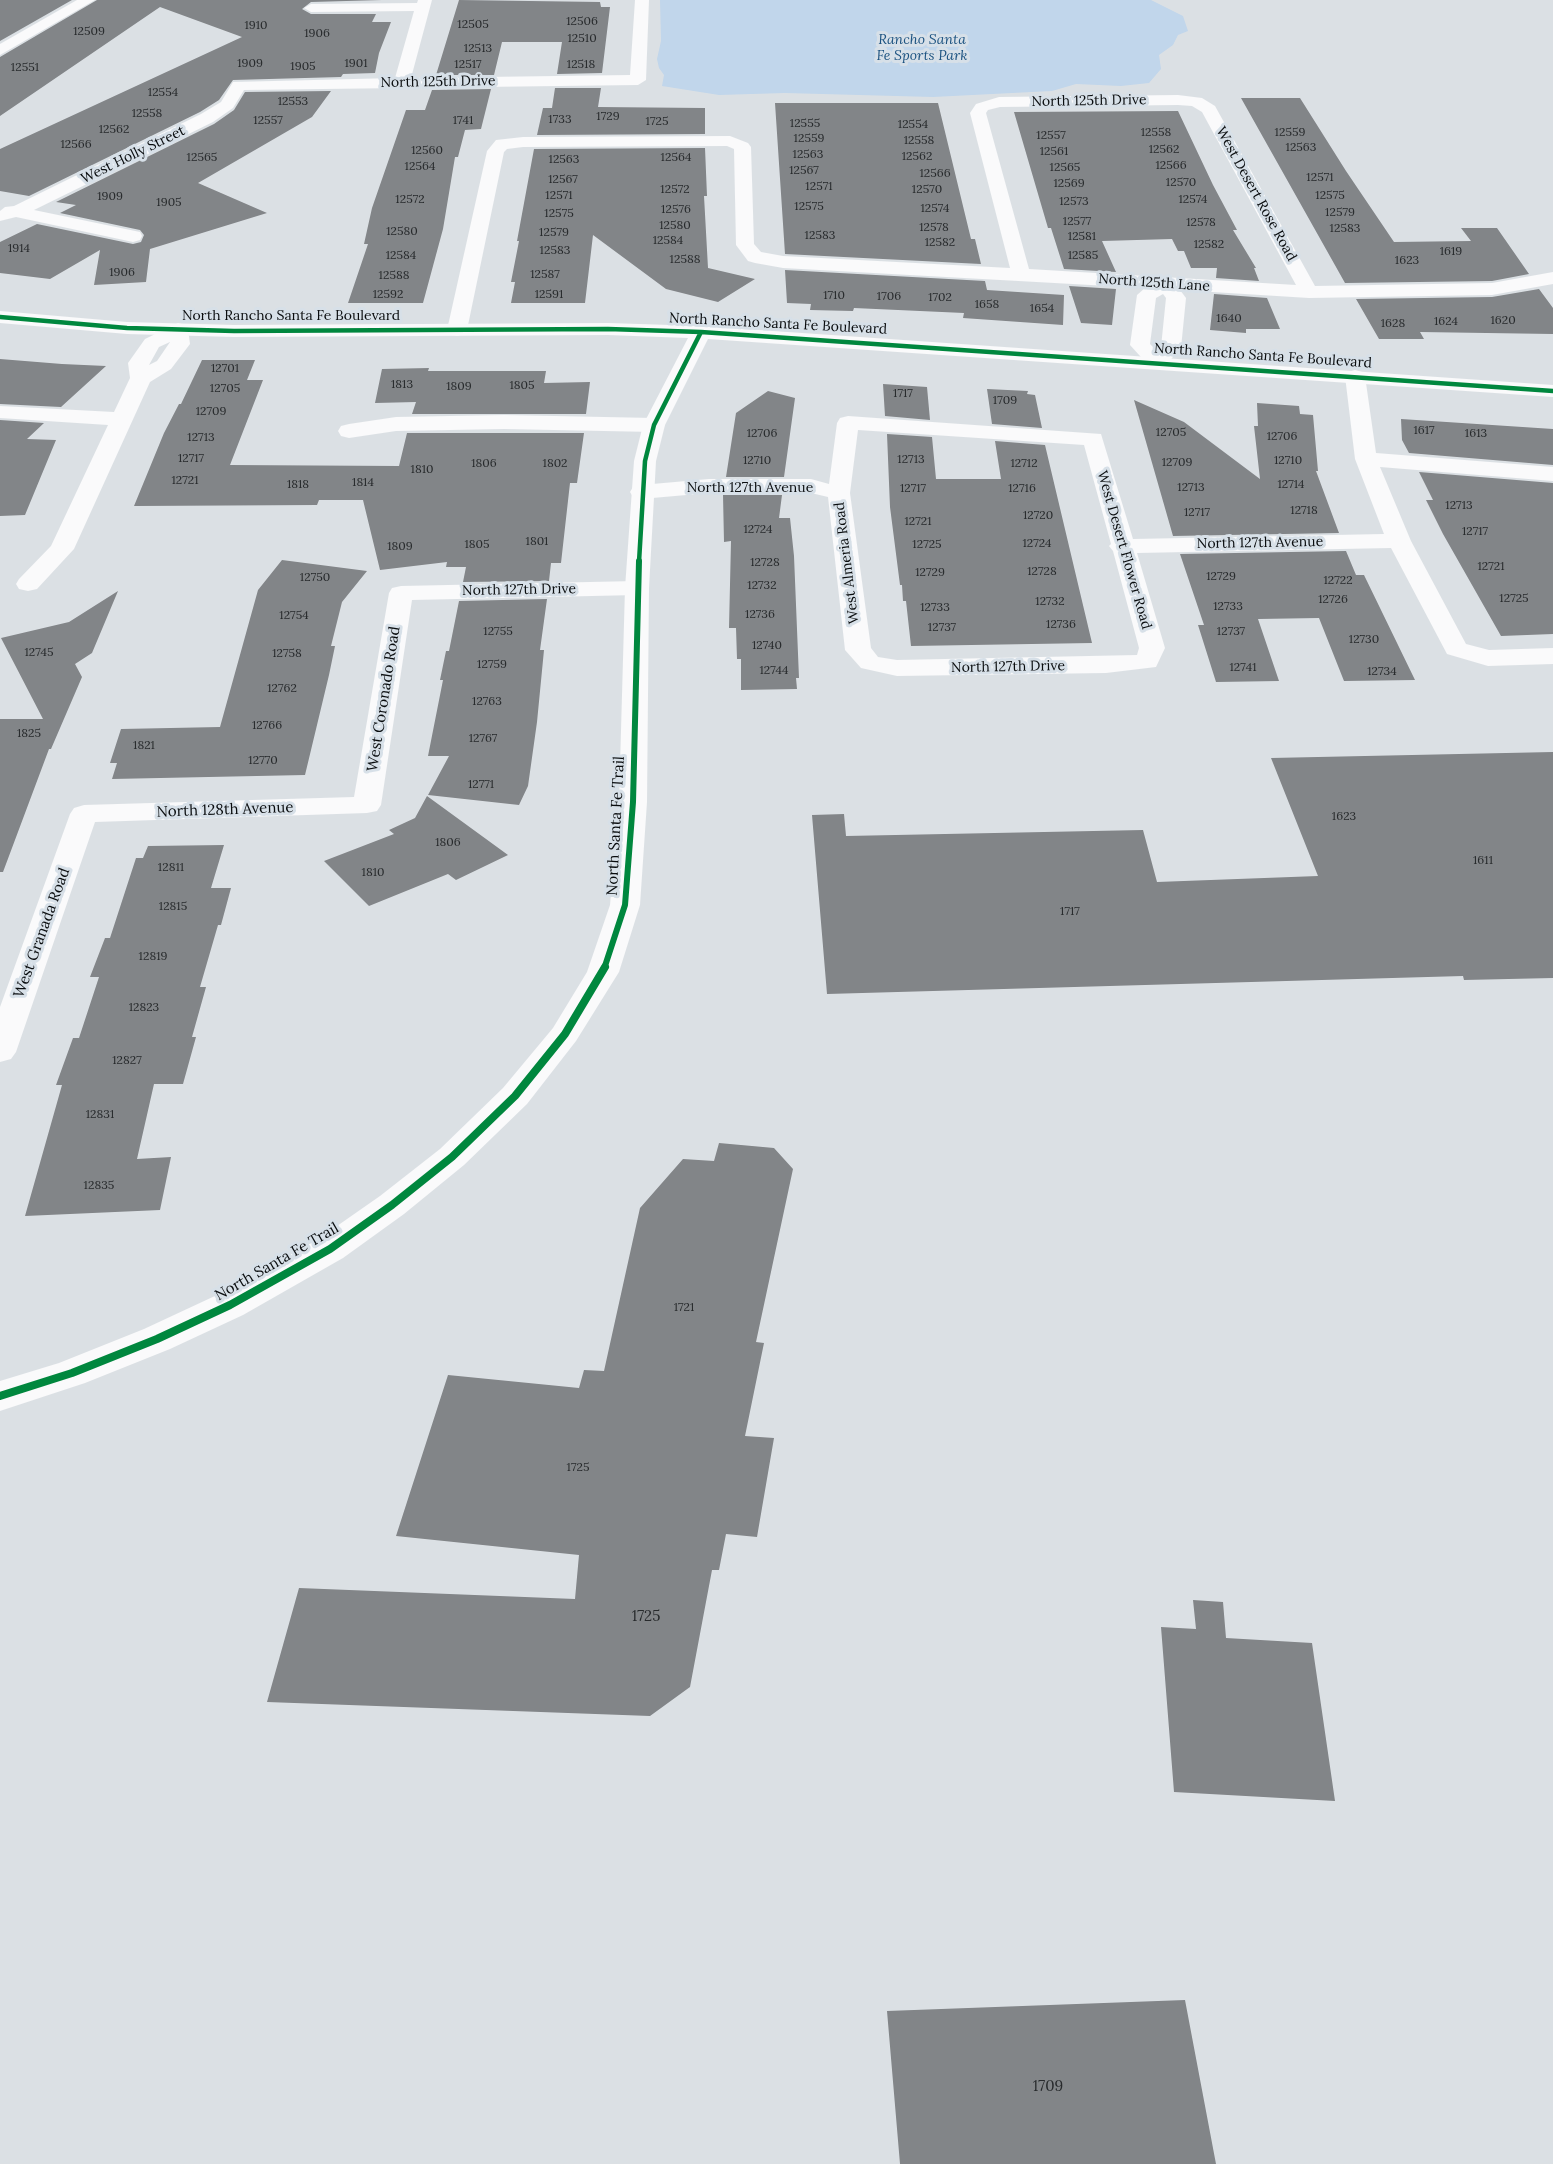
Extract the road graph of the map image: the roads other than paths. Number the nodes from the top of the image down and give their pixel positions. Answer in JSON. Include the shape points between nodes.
{"nodes":[{"id":1,"x":88,"y":0,"type":"edge"},
{"id":2,"x":642,"y":0,"type":"edge"},
{"id":3,"x":425,"y":3,"type":"edge"},
{"id":4,"x":311,"y":8,"type":"dead end"},
{"id":5,"x":0,"y":50,"type":"edge"},
{"id":6,"x":402,"y":83,"type":"junction"},
{"id":7,"x":238,"y":85,"type":"joint"},
{"id":8,"x":1196,"y":102,"type":"joint"},
{"id":9,"x":6,"y":213,"type":"edge"},
{"id":10,"x":0,"y":227,"type":"edge"},
{"id":11,"x":133,"y":236,"type":"dead end"},
{"id":12,"x":1021,"y":274,"type":"junction"},
{"id":13,"x":1553,"y":278,"type":"edge"},
{"id":14,"x":1166,"y":284,"type":"junction"},
{"id":15,"x":1309,"y":292,"type":"junction"},
{"id":16,"x":0,"y":317,"type":"edge"},
{"id":17,"x":178,"y":329,"type":"junction"},
{"id":18,"x":457,"y":330,"type":"junction"},
{"id":19,"x":701,"y":332,"type":"junction"},
{"id":20,"x":1157,"y":363,"type":"junction"},
{"id":21,"x":1355,"y":376,"type":"junction"},
{"id":22,"x":1553,"y":391,"type":"edge"},
{"id":23,"x":0,"y":412,"type":"edge"},
{"id":24,"x":121,"y":419,"type":"junction"},
{"id":25,"x":654,"y":426,"type":"junction"},
{"id":26,"x":350,"y":431,"type":"dead end"},
{"id":27,"x":1093,"y":439,"type":"joint"},
{"id":28,"x":1366,"y":459,"type":"junction"},
{"id":29,"x":1553,"y":474,"type":"edge"},
{"id":30,"x":641,"y":492,"type":"junction"},
{"id":31,"x":839,"y":493,"type":"junction"},
{"id":32,"x":1399,"y":541,"type":"junction"},
{"id":33,"x":1121,"y":546,"type":"junction"},
{"id":34,"x":28,"y":584,"type":"dead end"},
{"id":35,"x":637,"y":588,"type":"junction"},
{"id":36,"x":401,"y":593,"type":"joint"},
{"id":37,"x":1553,"y":656,"type":"edge"},
{"id":38,"x":1147,"y":662,"type":"joint"},
{"id":39,"x":870,"y":663,"type":"joint"},
{"id":40,"x":367,"y":805,"type":"joint"},
{"id":41,"x":84,"y":814,"type":"joint"},
{"id":42,"x":0,"y":1053,"type":"edge"},
{"id":43,"x":0,"y":1396,"type":"edge"}],
"edges":[{"from":1,"to":5,"type":"street"},
{"from":2,"to":6,"type":"street","name":"North 125th Drive","via":[[638,80]]},
{"from":3,"to":4,"type":"street"},
{"from":3,"to":6,"type":"street"},
{"from":6,"to":7,"type":"street","name":"North 125th Drive"},
{"from":7,"to":9,"type":"street","name":"West Holly Street","via":[[227,105],[207,118]]},
{"from":8,"to":12,"type":"street","name":"North 125th Drive","via":[[999,102],[982,107],[978,113]]},
{"from":8,"to":15,"type":"street","name":"West Desert Rose Road","via":[[1209,109]]},
{"from":9,"to":10,"type":"street","name":"West Holly Street","via":[[11,222]]},
{"from":9,"to":11,"type":"street"},
{"from":12,"to":14,"type":"street","name":"North 125th Lane"},
{"from":12,"to":18,"type":"street","name":"North 125th Lane","via":[[783,262],[755,257],[746,245],[742,147],[730,141],[502,144],[496,151]]},
{"from":13,"to":15,"type":"street","name":"North 125th Lane","via":[[1492,289]]},
{"from":14,"to":15,"type":"street","name":"North 125th Lane"},
{"from":14,"to":20,"type":"street","via":[[1176,298],[1171,348]]},
{"from":14,"to":20,"type":"street","via":[[1147,295],[1140,345]]},
{"from":16,"to":17,"type":"street","name":"North Rancho Santa Fe Boulevard"},
{"from":17,"to":18,"type":"street","name":"North Rancho Santa Fe Boulevard"},
{"from":17,"to":24,"type":"street","via":[[180,344],[164,365],[141,378]]},
{"from":18,"to":19,"type":"street","name":"North Rancho Santa Fe Boulevard"},
{"from":19,"to":20,"type":"street","name":"North Rancho Santa Fe Boulevard"},
{"from":19,"to":25,"type":"street","name":"North Santa Fe Trail"},
{"from":20,"to":21,"type":"street","name":"North Rancho Santa Fe Boulevard"},
{"from":21,"to":22,"type":"street","name":"North Rancho Santa Fe Boulevard"},
{"from":21,"to":28,"type":"street"},
{"from":23,"to":24,"type":"street"},
{"from":24,"to":34,"type":"street","via":[[62,549]]},
{"from":25,"to":26,"type":"street","via":[[504,422],[396,424]]},
{"from":25,"to":30,"type":"street","name":"North Santa Fe Trail"},
{"from":27,"to":31,"type":"street","name":"West Almeria Road","via":[[848,423]]},
{"from":27,"to":33,"type":"street","name":"West Desert Flower Road"},
{"from":28,"to":29,"type":"street"},
{"from":28,"to":32,"type":"street"},
{"from":30,"to":31,"type":"street","name":"North 127th Avenue","via":[[708,500],[812,500]]},
{"from":30,"to":35,"type":"street","name":"North Santa Fe Trail"},
{"from":31,"to":39,"type":"street","name":"West Almeria Road","via":[[858,650]]},
{"from":32,"to":33,"type":"street","name":"North 127th Avenue"},
{"from":32,"to":37,"type":"street","via":[[1456,649],[1488,657]]},
{"from":33,"to":38,"type":"street","name":"West Desert Flower Road","via":[[1152,648]]},
{"from":35,"to":36,"type":"street","name":"North 127th Drive"},
{"from":35,"to":43,"type":"street","name":"North Santa Fe Trail","via":[[633,801],[625,905],[603,972],[565,1034],[514,1096],[452,1157],[330,1249],[230,1305],[157,1339]]},
{"from":36,"to":40,"type":"street","name":"West Coronado Road"},
{"from":38,"to":39,"type":"street","name":"North 127th Drive","via":[[897,668]]},
{"from":40,"to":41,"type":"street","name":"North 128th Avenue"},
{"from":41,"to":42,"type":"street","name":"West Granada Road"}]}
